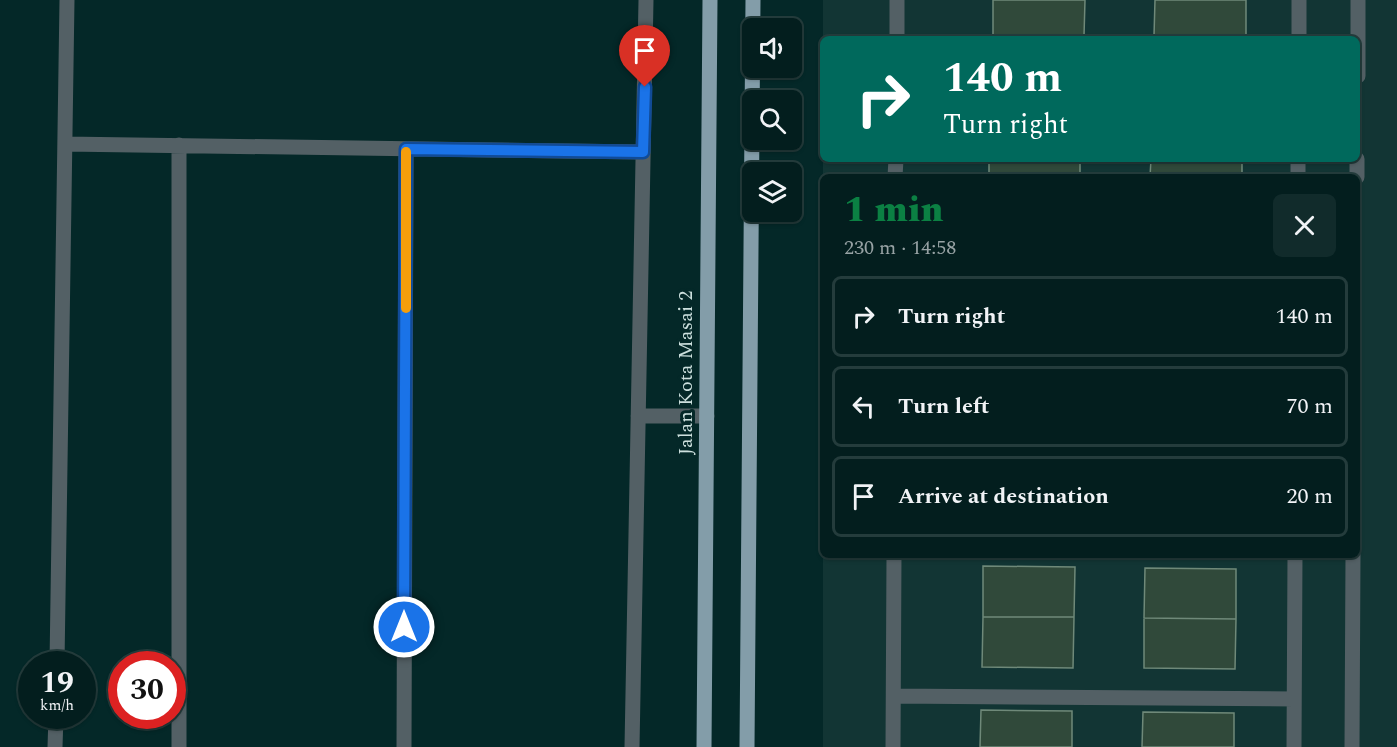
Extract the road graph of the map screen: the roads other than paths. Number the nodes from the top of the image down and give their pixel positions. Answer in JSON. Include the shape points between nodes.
{"nodes":[{"id":1,"x":67,"y":0,"type":"edge"},
{"id":2,"x":646,"y":0,"type":"edge"},
{"id":3,"x":710,"y":0,"type":"edge"},
{"id":4,"x":753,"y":0,"type":"edge"},
{"id":5,"x":897,"y":0,"type":"edge"},
{"id":6,"x":1299,"y":0,"type":"edge"},
{"id":7,"x":1358,"y":0,"type":"edge"},
{"id":8,"x":897,"y":36,"type":"edge"},
{"id":9,"x":1299,"y":36,"type":"edge"},
{"id":10,"x":1358,"y":36,"type":"edge"},
{"id":11,"x":65,"y":144,"type":"junction"},
{"id":12,"x":179,"y":146,"type":"junction"},
{"id":13,"x":406,"y":149,"type":"junction"},
{"id":14,"x":643,"y":152,"type":"junction"},
{"id":15,"x":638,"y":416,"type":"junction"},
{"id":16,"x":707,"y":416,"type":"junction"},
{"id":17,"x":894,"y":558,"type":"edge"},
{"id":18,"x":1295,"y":558,"type":"edge"},
{"id":19,"x":1353,"y":558,"type":"edge"},
{"id":20,"x":57,"y":651,"type":"edge"},
{"id":21,"x":894,"y":696,"type":"junction"},
{"id":22,"x":1294,"y":699,"type":"junction"},
{"id":23,"x":56,"y":729,"type":"edge"},
{"id":24,"x":55,"y":747,"type":"edge"},
{"id":25,"x":179,"y":747,"type":"edge"},
{"id":26,"x":404,"y":747,"type":"edge"},
{"id":27,"x":632,"y":747,"type":"edge"},
{"id":28,"x":704,"y":747,"type":"edge"},
{"id":29,"x":747,"y":747,"type":"edge"},
{"id":30,"x":893,"y":747,"type":"edge"},
{"id":31,"x":1294,"y":747,"type":"edge"},
{"id":32,"x":1352,"y":747,"type":"edge"}],
"edges":[{"from":1,"to":11,"type":"street"},
{"from":2,"to":14,"type":"street"},
{"from":3,"to":16,"type":"main road","name":"Jalan Kota Masai 2"},
{"from":4,"to":29,"type":"main road"},
{"from":5,"to":8,"type":"street"},
{"from":6,"to":9,"type":"street"},
{"from":7,"to":10,"type":"street"},
{"from":11,"to":12,"type":"street"},
{"from":11,"to":20,"type":"street"},
{"from":12,"to":13,"type":"street"},
{"from":12,"to":25,"type":"street"},
{"from":13,"to":14,"type":"street"},
{"from":13,"to":26,"type":"street"},
{"from":14,"to":15,"type":"street"},
{"from":15,"to":16,"type":"street"},
{"from":15,"to":27,"type":"street"},
{"from":16,"to":28,"type":"main road","name":"Jalan Kota Masai 2"},
{"from":17,"to":21,"type":"street"},
{"from":18,"to":22,"type":"street"},
{"from":19,"to":32,"type":"street"},
{"from":21,"to":22,"type":"street"},
{"from":21,"to":30,"type":"street"},
{"from":22,"to":31,"type":"street"},
{"from":23,"to":24,"type":"street"}]}
